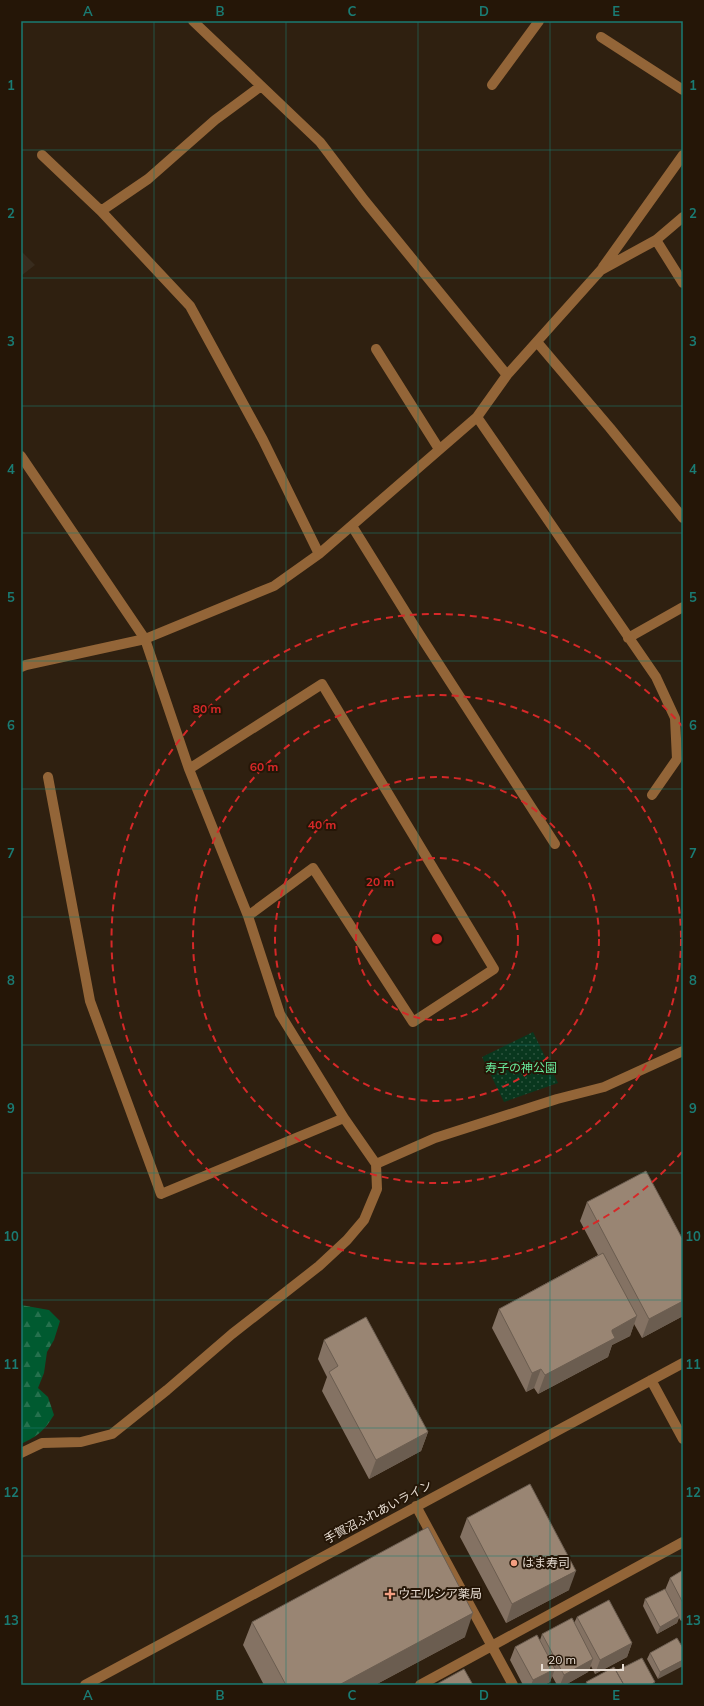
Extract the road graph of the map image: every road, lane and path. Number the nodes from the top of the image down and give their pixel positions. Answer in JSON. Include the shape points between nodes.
{"nodes":[{"id":1,"x":193,"y":21,"type":"edge"},
{"id":2,"x":539,"y":21,"type":"edge"},
{"id":3,"x":601,"y":38,"type":"dead end"},
{"id":4,"x":492,"y":85,"type":"dead end"},
{"id":5,"x":261,"y":86,"type":"junction"},
{"id":6,"x":683,"y":90,"type":"edge"},
{"id":7,"x":42,"y":155,"type":"dead end"},
{"id":8,"x":683,"y":155,"type":"edge"},
{"id":9,"x":101,"y":210,"type":"junction"},
{"id":10,"x":683,"y":217,"type":"edge"},
{"id":11,"x":656,"y":240,"type":"junction"},
{"id":12,"x":601,"y":270,"type":"junction"},
{"id":13,"x":683,"y":283,"type":"edge"},
{"id":14,"x":537,"y":342,"type":"junction"},
{"id":15,"x":376,"y":349,"type":"dead end"},
{"id":16,"x":507,"y":375,"type":"junction"},
{"id":17,"x":477,"y":417,"type":"junction"},
{"id":18,"x":439,"y":449,"type":"junction"},
{"id":19,"x":21,"y":456,"type":"edge"},
{"id":20,"x":683,"y":518,"type":"edge"},
{"id":21,"x":352,"y":526,"type":"junction"},
{"id":22,"x":319,"y":554,"type":"junction"},
{"id":23,"x":683,"y":607,"type":"edge"},
{"id":24,"x":628,"y":638,"type":"junction"},
{"id":25,"x":145,"y":639,"type":"junction"},
{"id":26,"x":21,"y":667,"type":"edge"},
{"id":27,"x":189,"y":769,"type":"junction"},
{"id":28,"x":48,"y":777,"type":"dead end"},
{"id":29,"x":652,"y":795,"type":"dead end"},
{"id":30,"x":555,"y":844,"type":"dead end"},
{"id":31,"x":248,"y":916,"type":"junction"},
{"id":32,"x":683,"y":1051,"type":"edge"},
{"id":33,"x":344,"y":1118,"type":"junction"},
{"id":34,"x":376,"y":1164,"type":"junction"},
{"id":35,"x":683,"y":1362,"type":"edge"},
{"id":36,"x":651,"y":1380,"type":"junction"},
{"id":37,"x":683,"y":1439,"type":"edge"},
{"id":38,"x":21,"y":1453,"type":"edge"},
{"id":39,"x":416,"y":1506,"type":"junction"},
{"id":40,"x":683,"y":1542,"type":"edge"},
{"id":41,"x":492,"y":1646,"type":"junction"},
{"id":42,"x":85,"y":1685,"type":"edge"},
{"id":43,"x":420,"y":1685,"type":"edge"},
{"id":44,"x":513,"y":1685,"type":"edge"}],
"edges":[{"from":1,"to":5,"type":"street"},
{"from":2,"to":4,"type":"street"},
{"from":3,"to":6,"type":"street"},
{"from":5,"to":9,"type":"street","via":[[215,120],[148,179]]},
{"from":5,"to":16,"type":"street","via":[[320,142]]},
{"from":7,"to":9,"type":"street"},
{"from":8,"to":12,"type":"street"},
{"from":9,"to":22,"type":"street","via":[[190,306],[264,440]]},
{"from":10,"to":11,"type":"street"},
{"from":11,"to":12,"type":"street"},
{"from":11,"to":13,"type":"street"},
{"from":12,"to":14,"type":"street"},
{"from":14,"to":16,"type":"street"},
{"from":14,"to":20,"type":"street"},
{"from":15,"to":18,"type":"street"},
{"from":16,"to":17,"type":"street"},
{"from":17,"to":18,"type":"street"},
{"from":17,"to":24,"type":"street"},
{"from":18,"to":21,"type":"street"},
{"from":19,"to":25,"type":"street"},
{"from":21,"to":22,"type":"street"},
{"from":21,"to":30,"type":"street"},
{"from":22,"to":25,"type":"street","via":[[274,586]]},
{"from":23,"to":24,"type":"street"},
{"from":24,"to":29,"type":"street","via":[[656,677],[675,718],[677,759]]},
{"from":25,"to":26,"type":"street"},
{"from":25,"to":27,"type":"street"},
{"from":27,"to":31,"type":"street"},
{"from":27,"to":31,"type":"street","via":[[322,684],[494,969],[412,1022],[313,868]]},
{"from":28,"to":33,"type":"street","via":[[90,1000],[161,1194]]},
{"from":31,"to":33,"type":"street","via":[[280,1014]]},
{"from":32,"to":34,"type":"street","via":[[604,1087],[557,1099],[435,1138]]},
{"from":33,"to":34,"type":"street"},
{"from":34,"to":38,"type":"street","via":[[377,1188],[364,1220],[347,1240],[319,1266],[232,1334],[167,1390],[112,1434],[80,1442],[42,1443]]},
{"from":35,"to":36,"type":"street","name":"手賀沼ふれあいライン"},
{"from":36,"to":37,"type":"street"},
{"from":36,"to":39,"type":"street","name":"手賀沼ふれあいライン"},
{"from":39,"to":41,"type":"street"},
{"from":39,"to":42,"type":"street","name":"手賀沼ふれあいライン"},
{"from":40,"to":41,"type":"street"},
{"from":41,"to":43,"type":"street"},
{"from":41,"to":44,"type":"street"}]}
